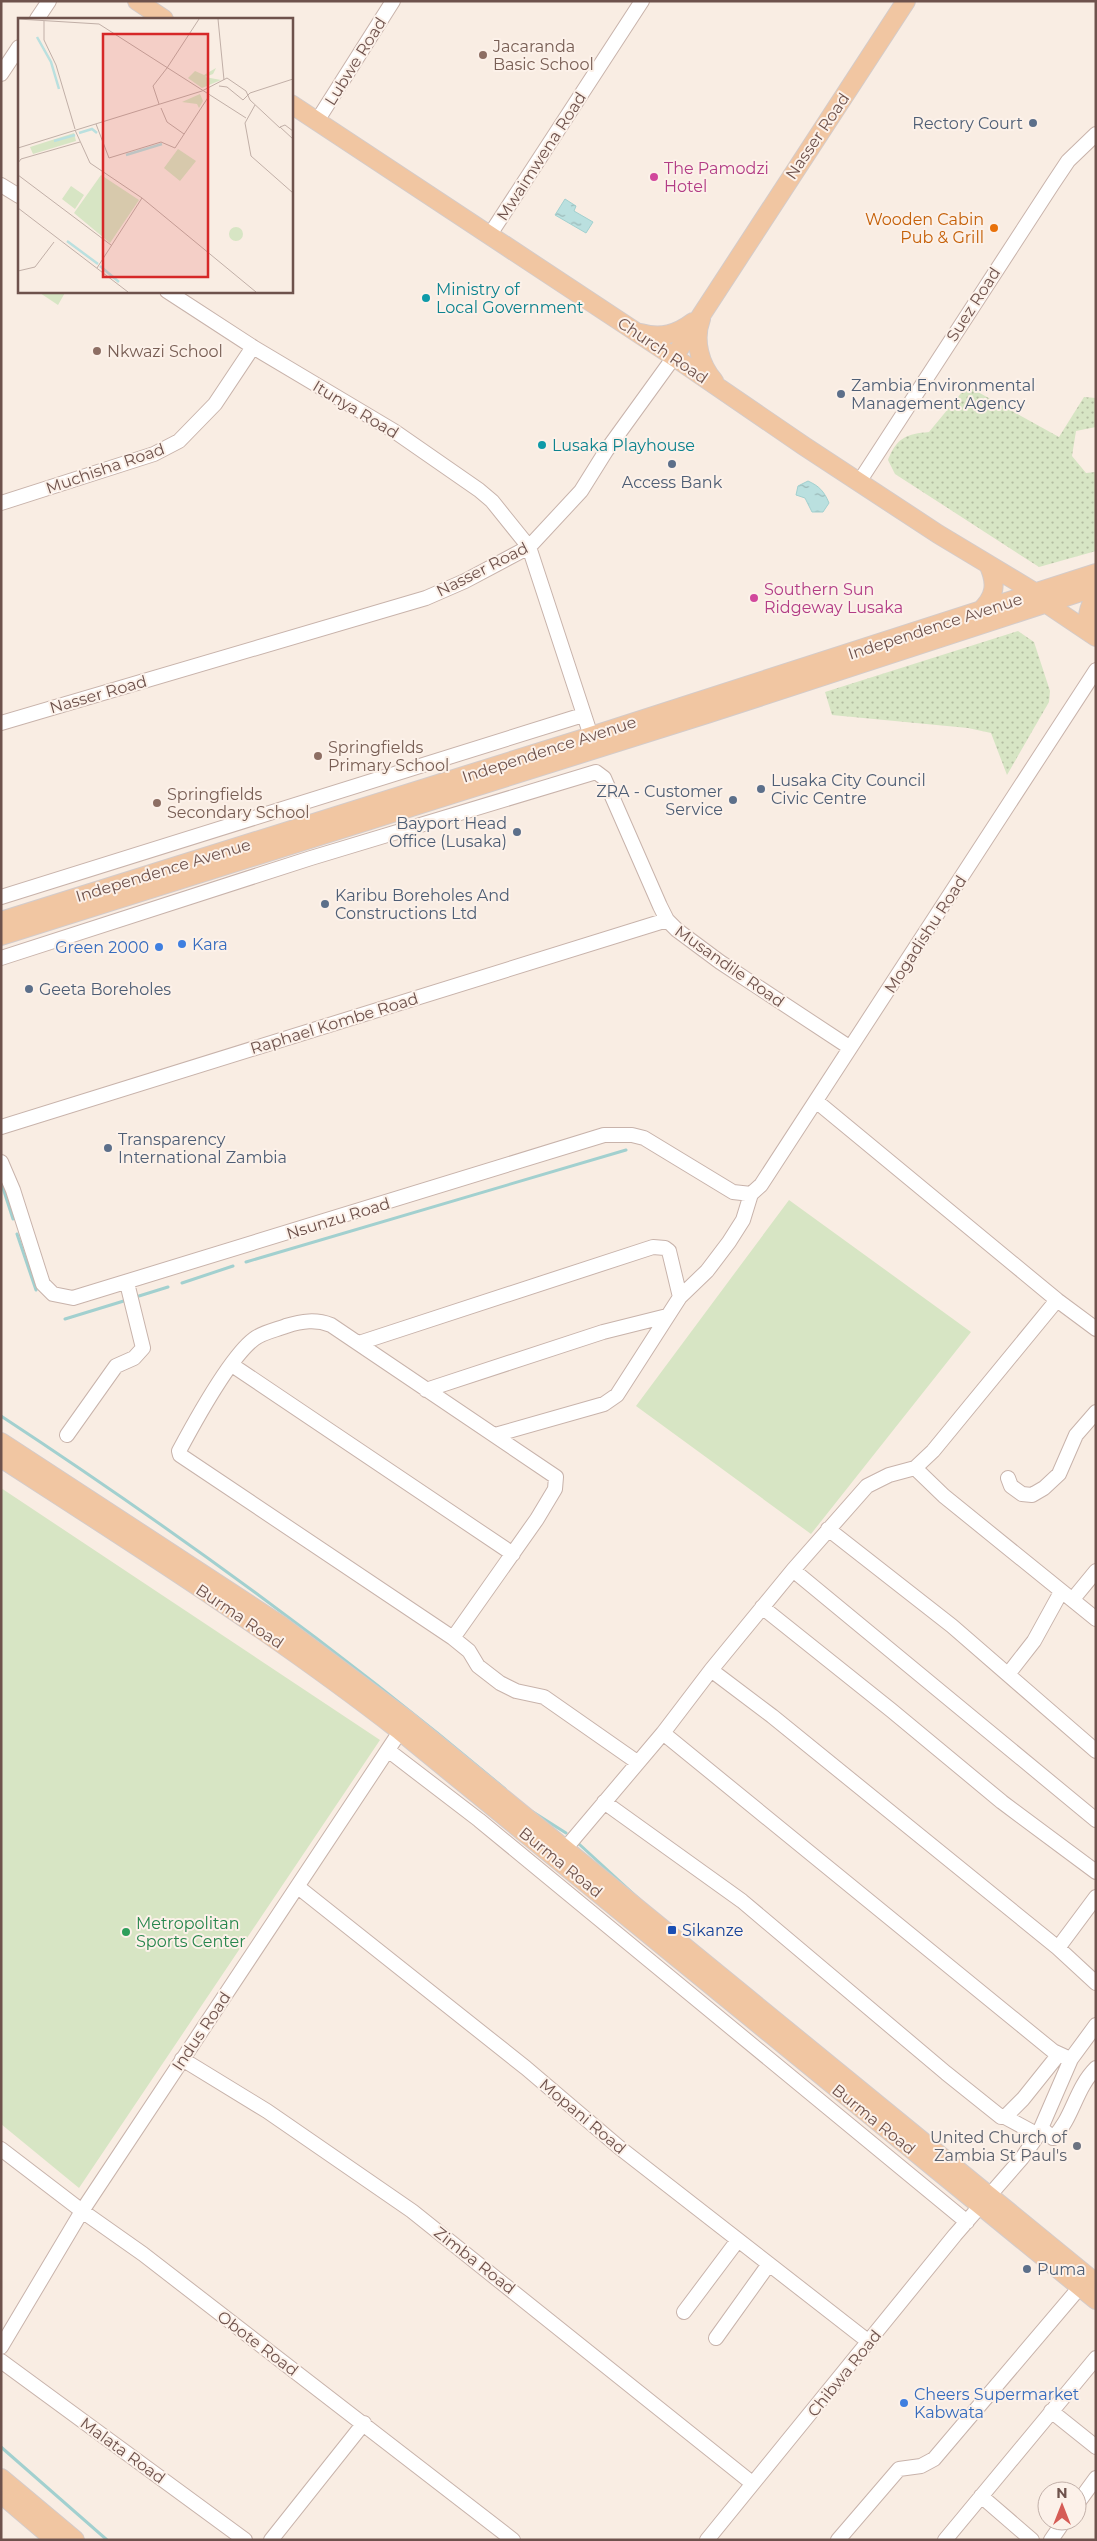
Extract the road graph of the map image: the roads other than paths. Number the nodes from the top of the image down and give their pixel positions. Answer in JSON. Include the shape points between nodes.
{"nodes":[{"id":1,"x":48,"y":1,"type":"edge"},
{"id":2,"x":393,"y":1,"type":"edge"},
{"id":3,"x":642,"y":1,"type":"edge"},
{"id":4,"x":906,"y":1,"type":"edge"},
{"id":5,"x":143,"y":3,"type":"edge"},
{"id":6,"x":38,"y":18,"type":"edge"},
{"id":7,"x":163,"y":18,"type":"edge"},
{"id":8,"x":18,"y":48,"type":"edge"},
{"id":9,"x":1,"y":74,"type":"edge"},
{"id":10,"x":292,"y":105,"type":"edge"},
{"id":11,"x":317,"y":121,"type":"junction"},
{"id":12,"x":1096,"y":134,"type":"edge"},
{"id":13,"x":1,"y":184,"type":"edge"},
{"id":14,"x":18,"y":195,"type":"edge"},
{"id":15,"x":489,"y":236,"type":"junction"},
{"id":16,"x":169,"y":292,"type":"edge"},
{"id":17,"x":706,"y":307,"type":"junction"},
{"id":18,"x":636,"y":332,"type":"junction"},
{"id":19,"x":253,"y":347,"type":"junction"},
{"id":20,"x":674,"y":357,"type":"junction"},
{"id":21,"x":720,"y":388,"type":"junction"},
{"id":22,"x":859,"y":482,"type":"junction"},
{"id":23,"x":1,"y":503,"type":"edge"},
{"id":24,"x":529,"y":548,"type":"junction"},
{"id":25,"x":988,"y":564,"type":"junction"},
{"id":26,"x":1096,"y":573,"type":"edge"},
{"id":27,"x":1096,"y":588,"type":"edge"},
{"id":28,"x":1096,"y":596,"type":"edge"},
{"id":29,"x":1041,"y":599,"type":"junction"},
{"id":30,"x":979,"y":612,"type":"junction"},
{"id":31,"x":1092,"y":635,"type":"edge"},
{"id":32,"x":1096,"y":670,"type":"edge"},
{"id":33,"x":583,"y":714,"type":"junction"},
{"id":34,"x":1,"y":723,"type":"edge"},
{"id":35,"x":591,"y":736,"type":"junction"},
{"id":36,"x":1,"y":897,"type":"edge"},
{"id":37,"x":667,"y":920,"type":"junction"},
{"id":38,"x":1,"y":921,"type":"edge"},
{"id":39,"x":1,"y":936,"type":"edge"},
{"id":40,"x":1,"y":958,"type":"edge"},
{"id":41,"x":848,"y":1047,"type":"junction"},
{"id":42,"x":816,"y":1101,"type":"junction"},
{"id":43,"x":1,"y":1126,"type":"edge"},
{"id":44,"x":1,"y":1162,"type":"edge"},
{"id":45,"x":751,"y":1194,"type":"junction"},
{"id":46,"x":127,"y":1283,"type":"junction"},
{"id":47,"x":680,"y":1297,"type":"junction"},
{"id":48,"x":1058,"y":1300,"type":"junction"},
{"id":49,"x":667,"y":1316,"type":"junction"},
{"id":50,"x":1096,"y":1329,"type":"edge"},
{"id":51,"x":359,"y":1343,"type":"junction"},
{"id":52,"x":232,"y":1365,"type":"junction"},
{"id":53,"x":426,"y":1390,"type":"junction"},
{"id":54,"x":1096,"y":1412,"type":"edge"},
{"id":55,"x":67,"y":1435,"type":"dead end"},
{"id":56,"x":495,"y":1435,"type":"junction"},
{"id":57,"x":1,"y":1442,"type":"edge"},
{"id":58,"x":1,"y":1458,"type":"edge"},
{"id":59,"x":915,"y":1468,"type":"junction"},
{"id":60,"x":1008,"y":1478,"type":"dead end"},
{"id":61,"x":828,"y":1529,"type":"junction"},
{"id":62,"x":513,"y":1554,"type":"junction"},
{"id":63,"x":793,"y":1570,"type":"junction"},
{"id":64,"x":1096,"y":1571,"type":"edge"},
{"id":65,"x":1067,"y":1596,"type":"junction"},
{"id":66,"x":762,"y":1607,"type":"junction"},
{"id":67,"x":1096,"y":1619,"type":"edge"},
{"id":68,"x":452,"y":1638,"type":"junction"},
{"id":69,"x":711,"y":1670,"type":"junction"},
{"id":70,"x":1009,"y":1673,"type":"junction"},
{"id":71,"x":404,"y":1726,"type":"junction"},
{"id":72,"x":663,"y":1733,"type":"junction"},
{"id":73,"x":389,"y":1751,"type":"junction"},
{"id":74,"x":1096,"y":1751,"type":"edge"},
{"id":75,"x":637,"y":1762,"type":"junction"},
{"id":76,"x":604,"y":1802,"type":"junction"},
{"id":77,"x":1096,"y":1820,"type":"edge"},
{"id":78,"x":565,"y":1849,"type":"junction"},
{"id":79,"x":1096,"y":1872,"type":"edge"},
{"id":80,"x":298,"y":1887,"type":"junction"},
{"id":81,"x":1096,"y":1897,"type":"edge"},
{"id":82,"x":1058,"y":1948,"type":"junction"},
{"id":83,"x":1096,"y":1983,"type":"edge"},
{"id":84,"x":1096,"y":2025,"type":"edge"},
{"id":85,"x":1065,"y":2056,"type":"junction"},
{"id":86,"x":182,"y":2059,"type":"junction"},
{"id":87,"x":1096,"y":2068,"type":"edge"},
{"id":88,"x":1005,"y":2117,"type":"junction"},
{"id":89,"x":1039,"y":2132,"type":"junction"},
{"id":90,"x":1,"y":2149,"type":"edge"},
{"id":91,"x":984,"y":2201,"type":"junction"},
{"id":92,"x":82,"y":2211,"type":"junction"},
{"id":93,"x":967,"y":2222,"type":"junction"},
{"id":94,"x":738,"y":2240,"type":"junction"},
{"id":95,"x":769,"y":2264,"type":"junction"},
{"id":96,"x":1088,"y":2285,"type":"edge"},
{"id":97,"x":1096,"y":2300,"type":"edge"},
{"id":98,"x":684,"y":2312,"type":"dead end"},
{"id":99,"x":716,"y":2338,"type":"dead end"},
{"id":100,"x":869,"y":2342,"type":"junction"},
{"id":101,"x":1,"y":2347,"type":"edge"},
{"id":102,"x":1096,"y":2358,"type":"edge"},
{"id":103,"x":1,"y":2361,"type":"edge"},
{"id":104,"x":1052,"y":2411,"type":"junction"},
{"id":105,"x":364,"y":2423,"type":"junction"},
{"id":106,"x":1096,"y":2447,"type":"edge"},
{"id":107,"x":1,"y":2478,"type":"edge"},
{"id":108,"x":1096,"y":2478,"type":"edge"},
{"id":109,"x":752,"y":2483,"type":"junction"},
{"id":110,"x":1087,"y":2490,"type":"edge"},
{"id":111,"x":1,"y":2494,"type":"edge"},
{"id":112,"x":981,"y":2496,"type":"junction"},
{"id":113,"x":54,"y":2540,"type":"edge"},
{"id":114,"x":75,"y":2540,"type":"edge"},
{"id":115,"x":245,"y":2540,"type":"edge"},
{"id":116,"x":271,"y":2540,"type":"edge"},
{"id":117,"x":513,"y":2540,"type":"edge"},
{"id":118,"x":707,"y":2540,"type":"edge"},
{"id":119,"x":838,"y":2540,"type":"edge"},
{"id":120,"x":945,"y":2540,"type":"edge"},
{"id":121,"x":1032,"y":2540,"type":"edge"}],
"edges":[{"from":1,"to":6,"type":"street"},
{"from":2,"to":11,"type":"street","name":"Lubwe Road"},
{"from":3,"to":15,"type":"street","name":"Mwaimwena Road"},
{"from":4,"to":17,"type":"main road","name":"Nasser Road"},
{"from":5,"to":7,"type":"main road"},
{"from":8,"to":9,"type":"street"},
{"from":10,"to":11,"type":"main road","name":"Church Road"},
{"from":11,"to":15,"type":"main road","name":"Church Road"},
{"from":12,"to":22,"type":"street","name":"Suez Road","via":[[1074,154],[1052,185]]},
{"from":13,"to":14,"type":"street"},
{"from":15,"to":18,"type":"main road","name":"Church Road"},
{"from":16,"to":19,"type":"street","name":"Itunya Road"},
{"from":17,"to":18,"type":"main road","via":[[692,323],[675,334],[654,337]]},
{"from":17,"to":20,"type":"main road","name":"Nasser Road"},
{"from":17,"to":21,"type":"main road","via":[[699,332],[701,359],[708,375]]},
{"from":18,"to":20,"type":"main road","name":"Church Road"},
{"from":19,"to":23,"type":"street","name":"Muchisha Road","via":[[215,404],[179,441],[147,456]]},
{"from":19,"to":24,"type":"street","name":"Itunya Road","via":[[394,431],[479,490],[492,501]]},
{"from":20,"to":21,"type":"main road","name":"Church Road"},
{"from":20,"to":24,"type":"street","name":"Nasser Road","via":[[606,451],[582,491]]},
{"from":21,"to":22,"type":"main road","name":"Church Road"},
{"from":22,"to":25,"type":"main road","name":"Church Road"},
{"from":24,"to":33,"type":"street"},
{"from":24,"to":34,"type":"street","name":"Nasser Road","via":[[426,598]]},
{"from":25,"to":29,"type":"main road","name":"Church Road"},
{"from":25,"to":30,"type":"main road","via":[[995,588]]},
{"from":26,"to":29,"type":"main road","name":"Independence Avenue"},
{"from":27,"to":29,"type":"main road","name":"Independence Avenue"},
{"from":28,"to":31,"type":"main road","via":[[1087,617]]},
{"from":29,"to":30,"type":"main road","name":"Independence Avenue"},
{"from":29,"to":31,"type":"main road","name":"Church Road"},
{"from":29,"to":39,"type":"main road","name":"Independence Avenue"},
{"from":30,"to":35,"type":"main road","name":"Independence Avenue"},
{"from":32,"to":41,"type":"street","name":"Mogadishu Road"},
{"from":33,"to":35,"type":"street"},
{"from":33,"to":36,"type":"street"},
{"from":35,"to":38,"type":"main road","name":"Independence Avenue"},
{"from":37,"to":40,"type":"street","name":"Musandile Road","via":[[604,778],[596,772],[311,858]]},
{"from":37,"to":41,"type":"street","name":"Musandile Road","via":[[720,962]]},
{"from":37,"to":43,"type":"street","name":"Raphael Kombe Road"},
{"from":41,"to":42,"type":"street","name":"Mogadishu Road"},
{"from":42,"to":45,"type":"street","name":"Mogadishu Road","via":[[761,1185]]},
{"from":42,"to":48,"type":"street"},
{"from":44,"to":46,"type":"street","name":"Nsunzu Road","via":[[40,1277],[48,1290],[62,1298],[73,1298]]},
{"from":45,"to":46,"type":"street","name":"Nsunzu Road","via":[[733,1192],[644,1138],[604,1135]]},
{"from":45,"to":47,"type":"street","via":[[743,1220],[714,1264]]},
{"from":46,"to":55,"type":"street","via":[[143,1348],[134,1358],[116,1366]]},
{"from":47,"to":49,"type":"street"},
{"from":47,"to":51,"type":"street","via":[[669,1251],[653,1247]]},
{"from":48,"to":50,"type":"street"},
{"from":48,"to":59,"type":"street","via":[[945,1438]]},
{"from":49,"to":53,"type":"street","via":[[603,1332]]},
{"from":49,"to":56,"type":"street","via":[[624,1387],[611,1400]]},
{"from":51,"to":52,"type":"street","via":[[331,1325],[309,1321],[254,1339]]},
{"from":51,"to":53,"type":"street"},
{"from":52,"to":62,"type":"street"},
{"from":52,"to":68,"type":"street","via":[[200,1414],[179,1451],[180,1455]]},
{"from":53,"to":56,"type":"street"},
{"from":54,"to":60,"type":"street","via":[[1076,1435],[1059,1474],[1044,1488],[1032,1495],[1022,1494],[1011,1486]]},
{"from":56,"to":62,"type":"street","via":[[554,1474],[556,1480],[555,1489]]},
{"from":57,"to":71,"type":"main road","name":"Burma Road","via":[[279,1624]]},
{"from":58,"to":71,"type":"main road","name":"Burma Road"},
{"from":59,"to":61,"type":"street","via":[[889,1475],[867,1486]]},
{"from":59,"to":65,"type":"street","via":[[944,1496]]},
{"from":61,"to":63,"type":"street"},
{"from":61,"to":70,"type":"street"},
{"from":62,"to":68,"type":"street"},
{"from":63,"to":66,"type":"street"},
{"from":63,"to":77,"type":"street"},
{"from":64,"to":65,"type":"street"},
{"from":65,"to":67,"type":"street"},
{"from":65,"to":70,"type":"street"},
{"from":66,"to":69,"type":"street"},
{"from":66,"to":79,"type":"street","via":[[1002,1802]]},
{"from":68,"to":75,"type":"street","via":[[469,1651],[478,1666],[500,1683],[516,1691],[544,1697]]},
{"from":69,"to":72,"type":"street"},
{"from":69,"to":82,"type":"street"},
{"from":70,"to":74,"type":"street","via":[[1029,1695]]},
{"from":71,"to":73,"type":"street","name":"Indus Road"},
{"from":71,"to":78,"type":"main road","name":"Burma Road"},
{"from":71,"to":91,"type":"main road","name":"Burma Road"},
{"from":72,"to":75,"type":"street"},
{"from":72,"to":85,"type":"street"},
{"from":73,"to":80,"type":"street","name":"Indus Road"},
{"from":73,"to":93,"type":"street","via":[[486,1826]]},
{"from":75,"to":76,"type":"street"},
{"from":76,"to":78,"type":"street"},
{"from":76,"to":88,"type":"street","via":[[742,1901],[946,2073]]},
{"from":78,"to":91,"type":"main road","name":"Burma Road"},
{"from":80,"to":86,"type":"street","name":"Indus Road"},
{"from":80,"to":94,"type":"street","name":"Mopani Road"},
{"from":81,"to":82,"type":"street"},
{"from":82,"to":83,"type":"street"},
{"from":84,"to":85,"type":"street"},
{"from":85,"to":88,"type":"street"},
{"from":85,"to":89,"type":"street","name":"Chibwa Road"},
{"from":86,"to":92,"type":"street","name":"Indus Road"},
{"from":86,"to":109,"type":"street","name":"Zimba Road","via":[[275,2116],[412,2211]]},
{"from":87,"to":89,"type":"street","via":[[1075,2098],[1065,2126],[1053,2138]]},
{"from":88,"to":89,"type":"street"},
{"from":89,"to":91,"type":"street","name":"Chibwa Road"},
{"from":90,"to":92,"type":"street","name":"Obote Road"},
{"from":91,"to":93,"type":"street","name":"Chibwa Road"},
{"from":91,"to":96,"type":"main road","name":"Burma Road"},
{"from":92,"to":101,"type":"street","name":"Indus Road"},
{"from":92,"to":105,"type":"street","name":"Obote Road"},
{"from":93,"to":100,"type":"street","name":"Chibwa Road"},
{"from":94,"to":95,"type":"street","name":"Mopani Road"},
{"from":94,"to":98,"type":"street"},
{"from":95,"to":99,"type":"street"},
{"from":95,"to":100,"type":"street","name":"Mopani Road"},
{"from":96,"to":97,"type":"main road","name":"Burma Road"},
{"from":96,"to":119,"type":"street","via":[[934,2459],[921,2466],[899,2469]]},
{"from":100,"to":109,"type":"street","name":"Chibwa Road"},
{"from":102,"to":104,"type":"street"},
{"from":103,"to":115,"type":"street","name":"Malata Road"},
{"from":104,"to":106,"type":"street"},
{"from":104,"to":112,"type":"street"},
{"from":105,"to":116,"type":"street"},
{"from":105,"to":117,"type":"street","name":"Obote Road"},
{"from":107,"to":114,"type":"main road"},
{"from":108,"to":110,"type":"street"},
{"from":109,"to":118,"type":"street","name":"Chibwa Road"},
{"from":111,"to":113,"type":"main road"},
{"from":112,"to":120,"type":"street"},
{"from":112,"to":121,"type":"street"}]}
